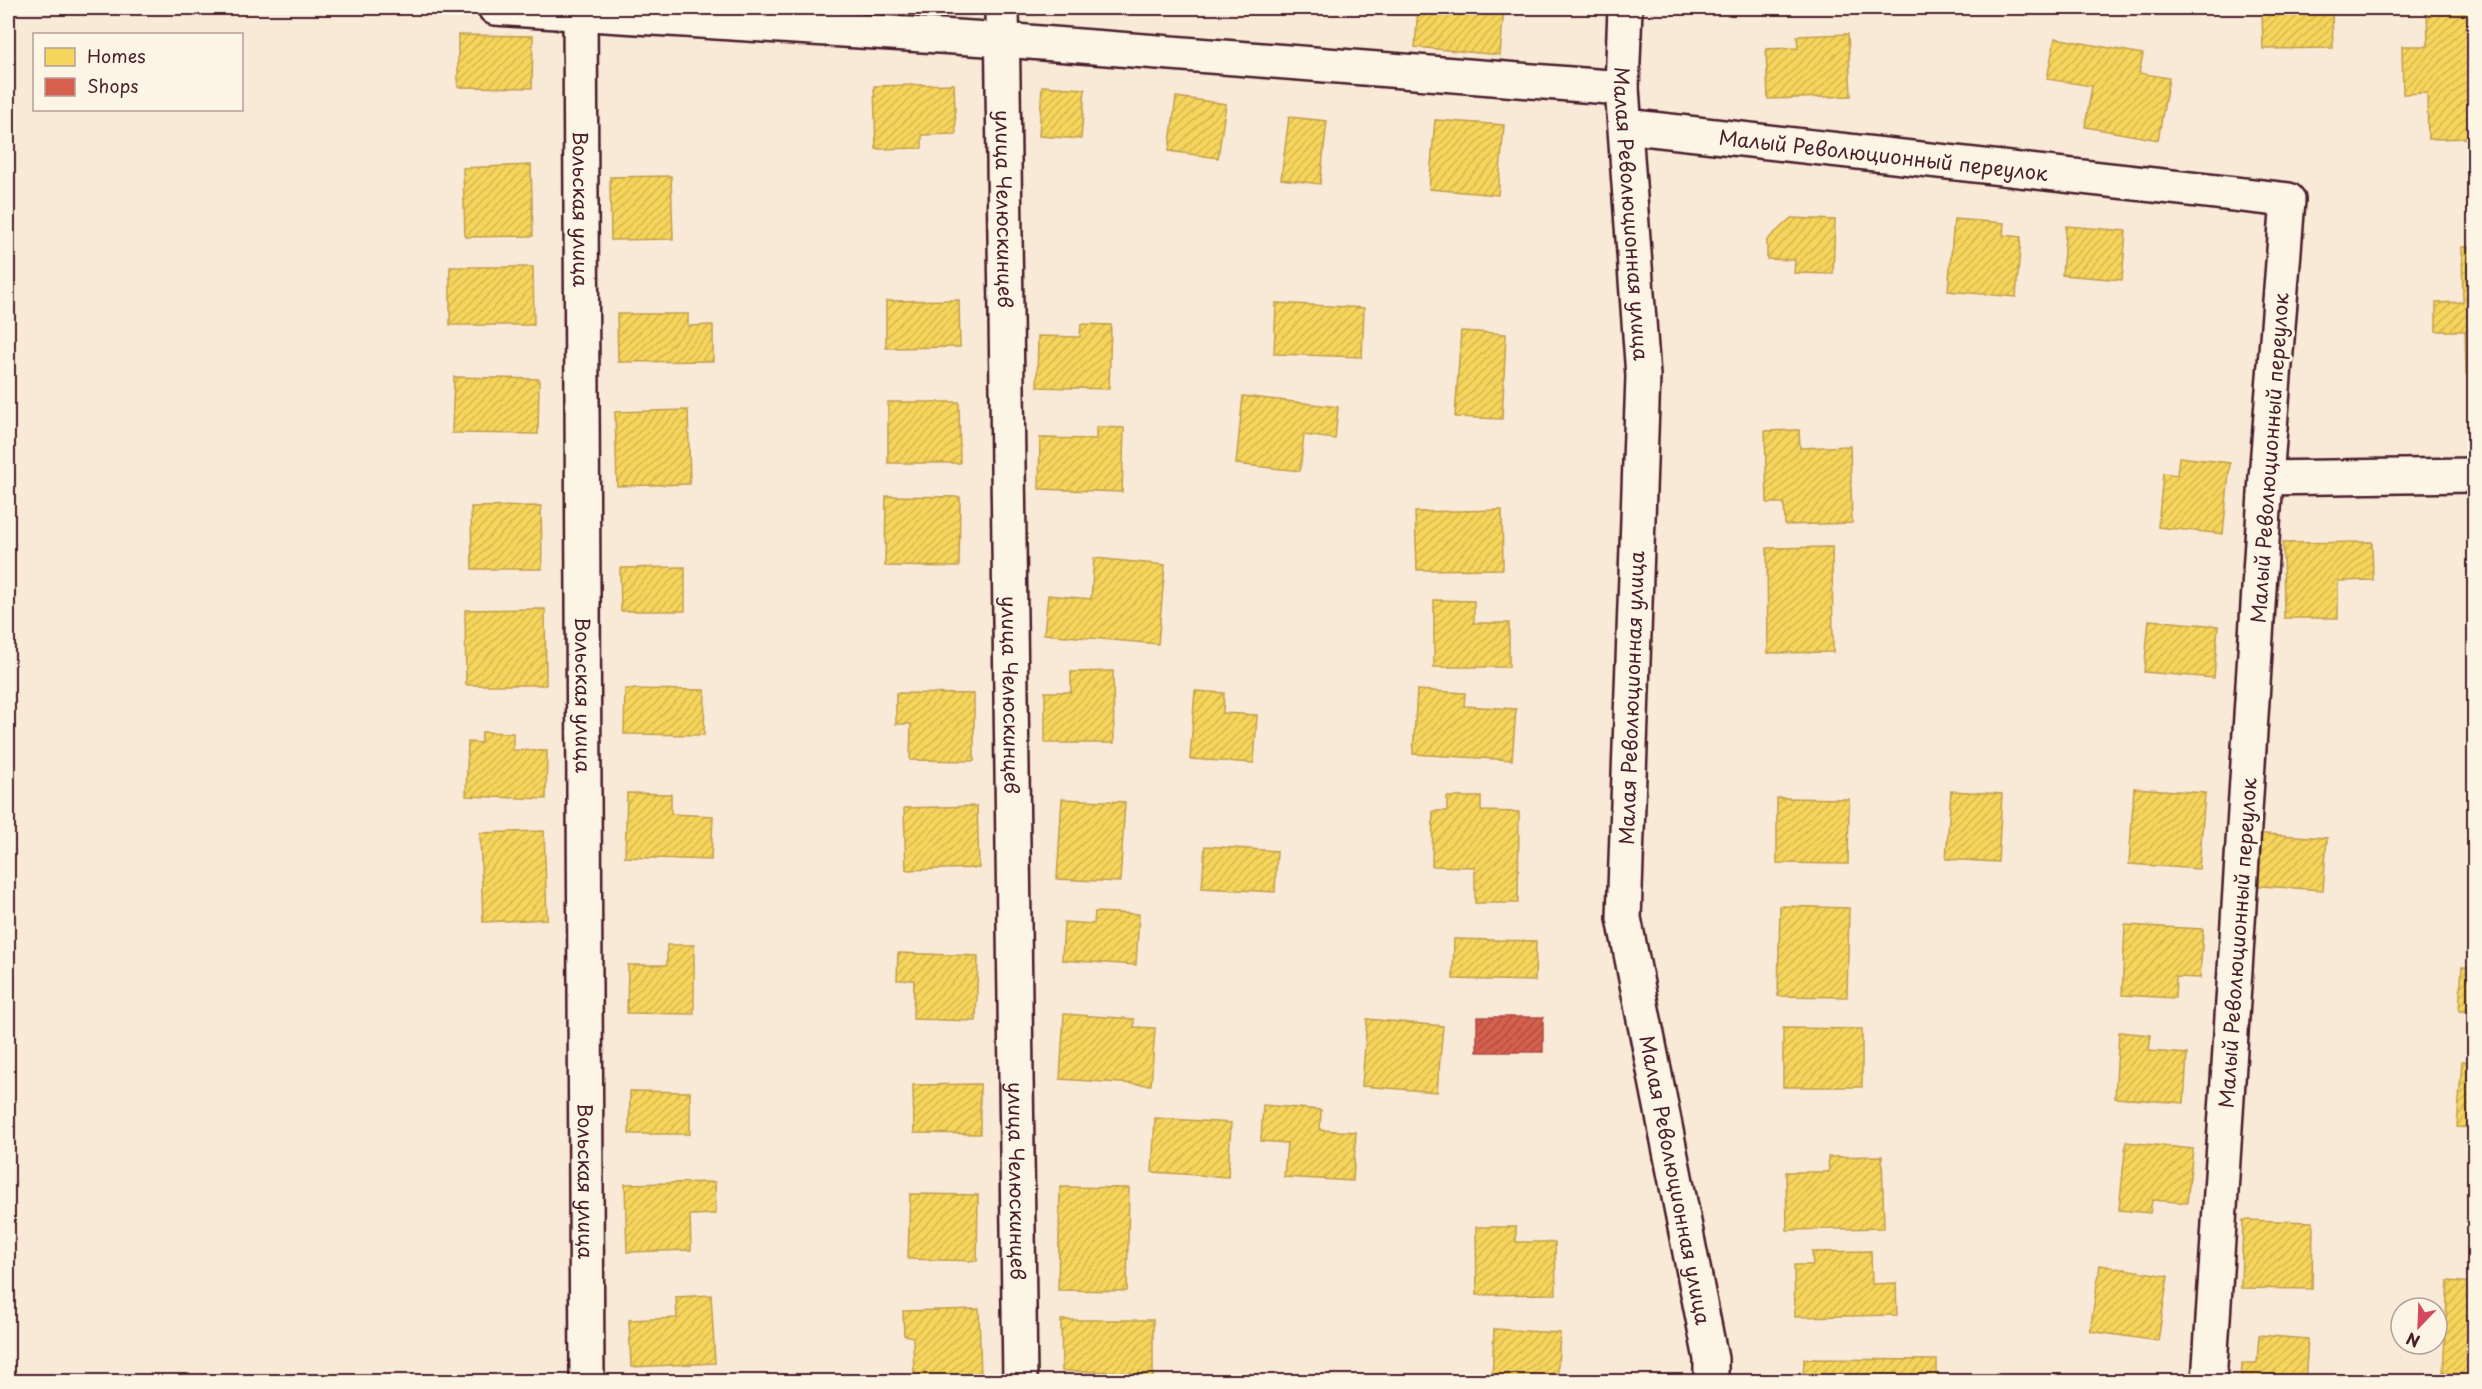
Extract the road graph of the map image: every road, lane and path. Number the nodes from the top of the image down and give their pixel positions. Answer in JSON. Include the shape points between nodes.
{"nodes":[{"id":1,"x":495,"y":8,"type":"edge"},
{"id":2,"x":1002,"y":8,"type":"edge"},
{"id":3,"x":1625,"y":8,"type":"edge"},
{"id":4,"x":580,"y":10,"type":"edge"},
{"id":5,"x":1003,"y":40,"type":"junction"},
{"id":6,"x":1622,"y":88,"type":"junction"},
{"id":7,"x":1625,"y":126,"type":"junction"},
{"id":8,"x":2475,"y":475,"type":"edge"},
{"id":9,"x":2266,"y":478,"type":"junction"},
{"id":10,"x":587,"y":1382,"type":"edge"},
{"id":11,"x":1020,"y":1382,"type":"edge"},
{"id":12,"x":1712,"y":1382,"type":"edge"},
{"id":13,"x":2209,"y":1382,"type":"edge"}],
"edges":[{"from":1,"to":4,"type":"street"},
{"from":2,"to":5,"type":"street","name":"улица Челюскинцев"},
{"from":3,"to":6,"type":"street","name":"Малая Революционная улица"},
{"from":4,"to":5,"type":"street"},
{"from":4,"to":10,"type":"street","name":"Вольская улица"},
{"from":5,"to":6,"type":"street"},
{"from":5,"to":11,"type":"street","name":"улица Челюскинцев"},
{"from":6,"to":7,"type":"street","name":"Малая Революционная улица"},
{"from":7,"to":9,"type":"street","name":"Малый Революционный переулок","via":[[2288,200]]},
{"from":7,"to":12,"type":"street","name":"Малая Революционная улица","via":[[1642,376],[1624,918],[1711,1359]]},
{"from":8,"to":9,"type":"street"},
{"from":9,"to":13,"type":"street","name":"Малый Революционный переулок"}]}
